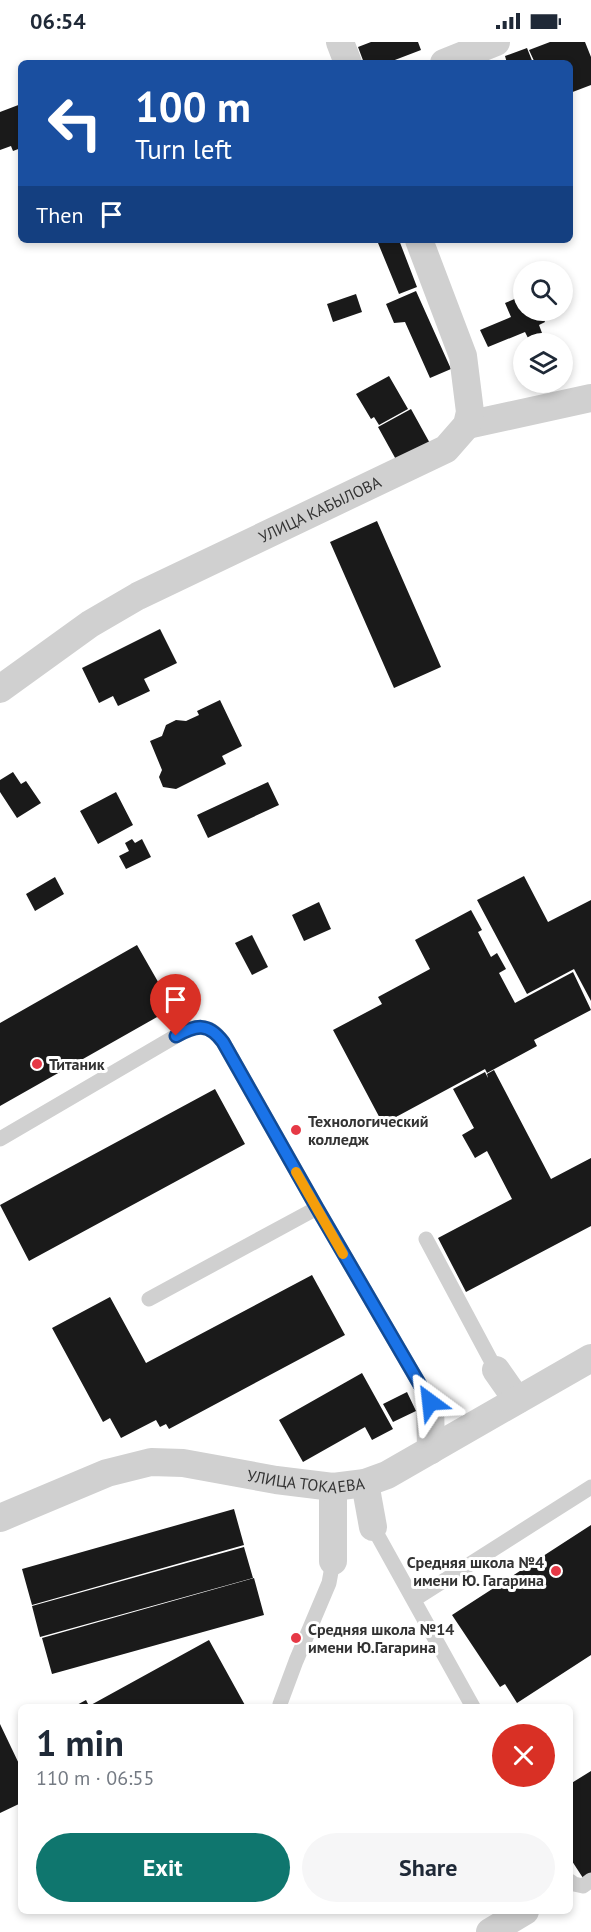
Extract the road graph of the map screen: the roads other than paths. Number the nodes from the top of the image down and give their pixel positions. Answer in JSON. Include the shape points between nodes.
{"nodes":[{"id":1,"x":340,"y":42,"type":"edge"},
{"id":2,"x":496,"y":42,"type":"edge"},
{"id":3,"x":347,"y":60,"type":"edge"},
{"id":4,"x":451,"y":60,"type":"edge"},
{"id":5,"x":420,"y":243,"type":"edge"},
{"id":6,"x":591,"y":398,"type":"edge"},
{"id":7,"x":467,"y":425,"type":"junction"},
{"id":8,"x":0,"y":689,"type":"edge"},
{"id":9,"x":0,"y":1138,"type":"edge"},
{"id":10,"x":317,"y":1208,"type":"junction"},
{"id":11,"x":426,"y":1239,"type":"dead end"},
{"id":12,"x":149,"y":1299,"type":"dead end"},
{"id":13,"x":591,"y":1358,"type":"edge"},
{"id":14,"x":496,"y":1370,"type":"joint"},
{"id":15,"x":517,"y":1400,"type":"junction"},
{"id":16,"x":430,"y":1402,"type":"joint"},
{"id":17,"x":431,"y":1450,"type":"junction"},
{"id":18,"x":364,"y":1483,"type":"junction"},
{"id":19,"x":333,"y":1486,"type":"junction"},
{"id":20,"x":591,"y":1487,"type":"edge"},
{"id":21,"x":0,"y":1518,"type":"edge"},
{"id":22,"x":373,"y":1527,"type":"joint"},
{"id":23,"x":333,"y":1561,"type":"joint"},
{"id":24,"x":415,"y":1599,"type":"junction"},
{"id":25,"x":280,"y":1704,"type":"dead end"},
{"id":26,"x":471,"y":1704,"type":"edge"},
{"id":27,"x":591,"y":1880,"type":"edge"},
{"id":28,"x":573,"y":1883,"type":"edge"},
{"id":29,"x":520,"y":1914,"type":"edge"},
{"id":30,"x":490,"y":1932,"type":"edge"}],
"edges":[{"from":1,"to":3,"type":"street"},
{"from":2,"to":4,"type":"street"},
{"from":5,"to":7,"type":"street","via":[[463,356],[470,412]]},
{"from":6,"to":7,"type":"street"},
{"from":7,"to":8,"type":"street","name":"УЛИЦА КАБЫЛОВА","via":[[446,449],[138,596],[90,624]]},
{"from":9,"to":10,"type":"lane","via":[[176,1036],[198,1027],[209,1028],[223,1042]]},
{"from":10,"to":12,"type":"lane"},
{"from":10,"to":16,"type":"lane"},
{"from":11,"to":14,"type":"lane"},
{"from":13,"to":15,"type":"street","name":"УЛИЦА ТОКАЕВА"},
{"from":14,"to":15,"type":"street"},
{"from":15,"to":17,"type":"street","name":"УЛИЦА ТОКАЕВА"},
{"from":16,"to":17,"type":"street"},
{"from":17,"to":18,"type":"street","name":"УЛИЦА ТОКАЕВА"},
{"from":18,"to":19,"type":"street","name":"УЛИЦА ТОКАЕВА"},
{"from":18,"to":22,"type":"street"},
{"from":19,"to":21,"type":"street","name":"УЛИЦА ТОКАЕВА","via":[[183,1463],[151,1462],[107,1473]]},
{"from":19,"to":23,"type":"street"},
{"from":20,"to":24,"type":"lane"},
{"from":22,"to":24,"type":"lane"},
{"from":23,"to":25,"type":"lane","via":[[329,1582]]},
{"from":24,"to":26,"type":"lane"},
{"from":27,"to":28,"type":"lane","via":[[583,1886]]},
{"from":29,"to":30,"type":"street"}]}
